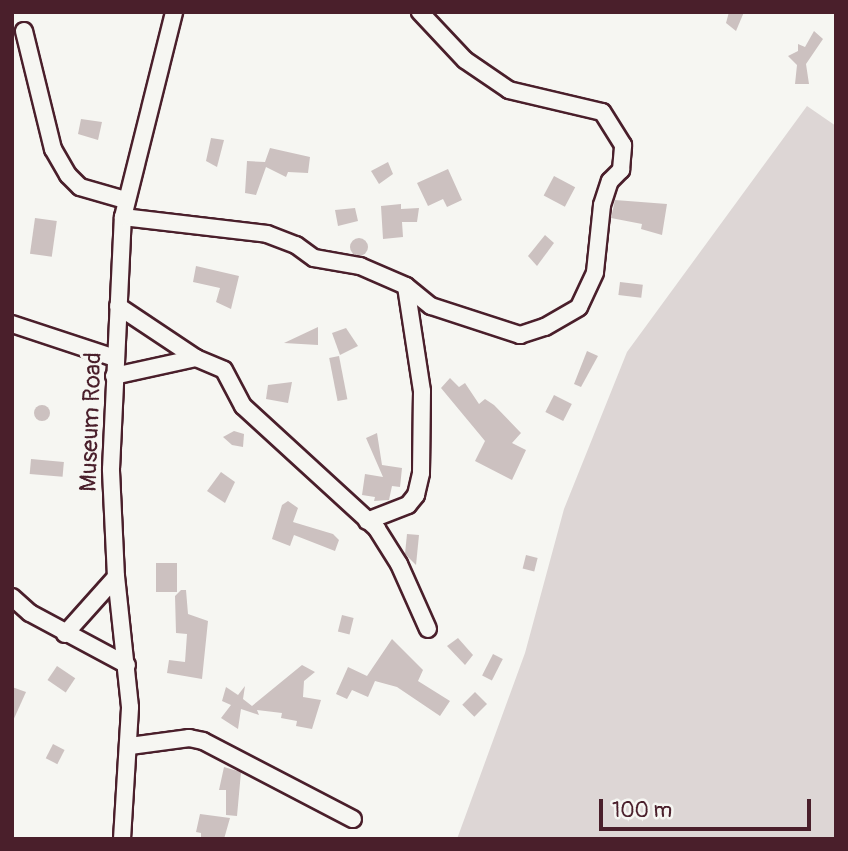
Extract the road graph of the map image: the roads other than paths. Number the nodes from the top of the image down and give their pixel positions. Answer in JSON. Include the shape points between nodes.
{"nodes":[{"id":1,"x":174,"y":12,"type":"edge"},
{"id":2,"x":420,"y":12,"type":"edge"},
{"id":3,"x":24,"y":31,"type":"dead end"},
{"id":4,"x":124,"y":209,"type":"junction"},
{"id":5,"x":406,"y":286,"type":"junction"},
{"id":6,"x":118,"y":306,"type":"junction"},
{"id":7,"x":12,"y":324,"type":"edge"},
{"id":8,"x":116,"y":358,"type":"junction"},
{"id":9,"x":196,"y":358,"type":"junction"},
{"id":10,"x":114,"y":376,"type":"junction"},
{"id":11,"x":367,"y":521,"type":"junction"},
{"id":12,"x":116,"y":577,"type":"junction"},
{"id":13,"x":12,"y":597,"type":"edge"},
{"id":14,"x":428,"y":629,"type":"dead end"},
{"id":15,"x":65,"y":634,"type":"junction"},
{"id":16,"x":127,"y":666,"type":"junction"},
{"id":17,"x":130,"y":746,"type":"junction"},
{"id":18,"x":353,"y":819,"type":"dead end"},
{"id":19,"x":122,"y":839,"type":"edge"}],
"edges":[{"from":1,"to":4,"type":"street","name":"Museum Road"},
{"from":2,"to":5,"type":"street","via":[[465,60],[509,90],[602,112],[623,145],[621,170],[610,181],[602,205],[595,272],[579,307],[520,335],[431,306]]},
{"from":3,"to":4,"type":"street","via":[[49,137],[68,176]]},
{"from":4,"to":5,"type":"street","via":[[267,234],[314,258],[360,266]]},
{"from":4,"to":6,"type":"street","name":"Museum Road"},
{"from":5,"to":11,"type":"street","via":[[422,391],[421,473],[416,495],[408,505]]},
{"from":6,"to":8,"type":"street","name":"Museum Road"},
{"from":6,"to":9,"type":"street"},
{"from":7,"to":8,"type":"street"},
{"from":8,"to":10,"type":"street","name":"Museum Road"},
{"from":9,"to":10,"type":"street"},
{"from":9,"to":11,"type":"street","via":[[224,370],[243,406]]},
{"from":10,"to":12,"type":"street","name":"Museum Road","via":[[111,469]]},
{"from":11,"to":14,"type":"street","via":[[399,564]]},
{"from":12,"to":15,"type":"street"},
{"from":12,"to":16,"type":"street","name":"Museum Road"},
{"from":13,"to":15,"type":"street"},
{"from":15,"to":16,"type":"street"},
{"from":16,"to":17,"type":"street","name":"Museum Road"},
{"from":17,"to":18,"type":"street","via":[[189,738],[203,741]]},
{"from":17,"to":19,"type":"street","name":"Museum Road"}]}
